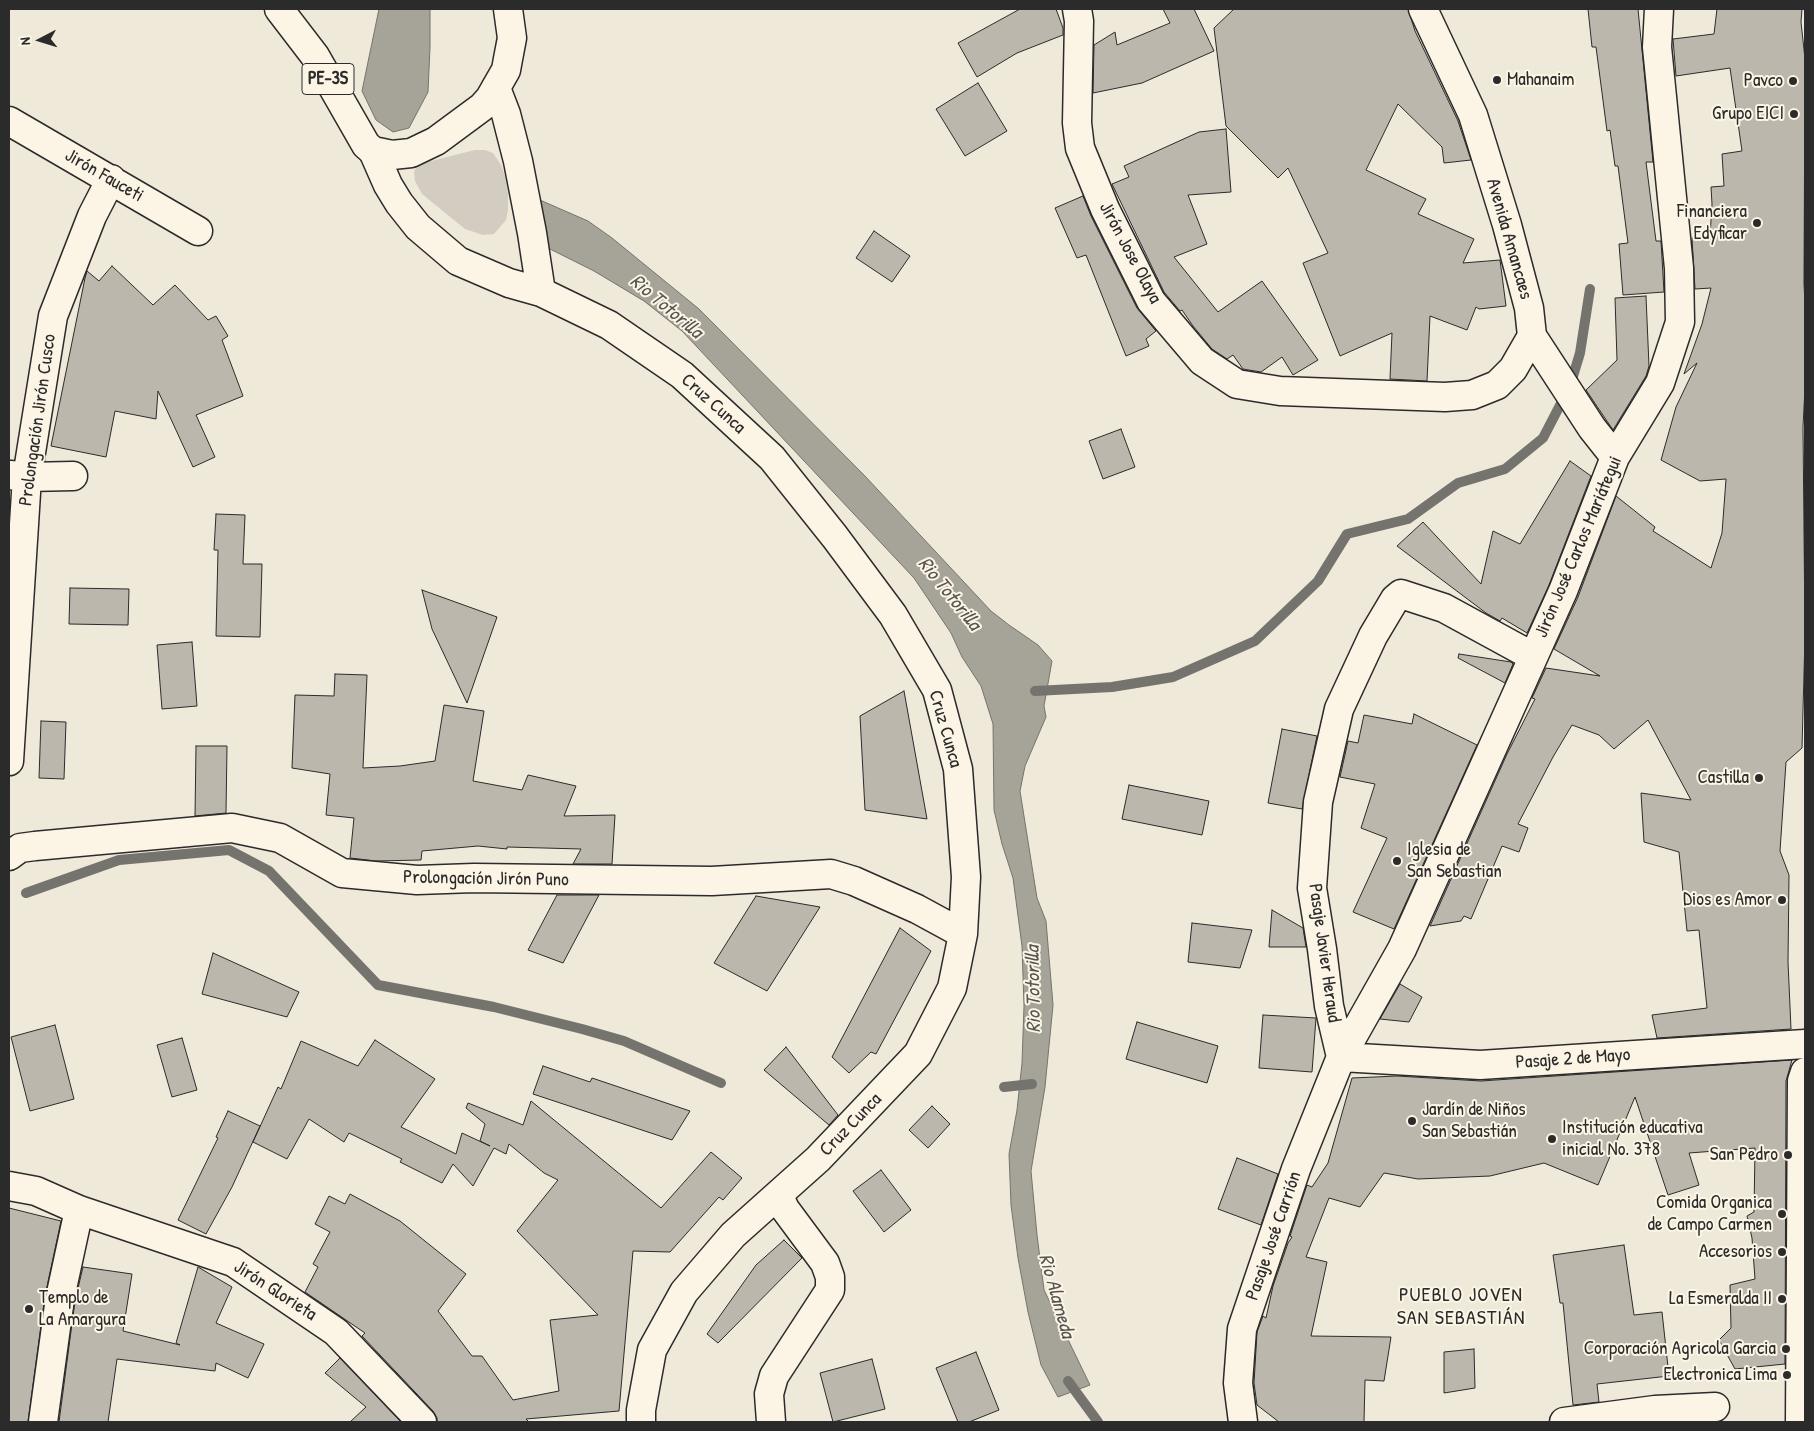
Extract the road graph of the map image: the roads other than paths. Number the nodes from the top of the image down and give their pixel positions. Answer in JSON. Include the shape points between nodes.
{"nodes":[{"id":1,"x":279,"y":9,"type":"edge"},
{"id":2,"x":508,"y":9,"type":"edge"},
{"id":3,"x":1078,"y":9,"type":"edge"},
{"id":4,"x":1423,"y":9,"type":"edge"},
{"id":5,"x":1658,"y":9,"type":"edge"},
{"id":6,"x":489,"y":97,"type":"junction"},
{"id":7,"x":9,"y":121,"type":"edge"},
{"id":8,"x":373,"y":151,"type":"junction"},
{"id":9,"x":111,"y":180,"type":"junction"},
{"id":10,"x":198,"y":231,"type":"dead end"},
{"id":11,"x":541,"y":292,"type":"junction"},
{"id":12,"x":1532,"y":336,"type":"junction"},
{"id":13,"x":1615,"y":457,"type":"junction"},
{"id":14,"x":18,"y":476,"type":"edge"},
{"id":15,"x":73,"y":476,"type":"dead end"},
{"id":16,"x":1532,"y":656,"type":"junction"},
{"id":17,"x":9,"y":761,"type":"edge"},
{"id":18,"x":9,"y":856,"type":"edge"},
{"id":19,"x":963,"y":934,"type":"junction"},
{"id":20,"x":1805,"y":1044,"type":"edge"},
{"id":21,"x":1341,"y":1057,"type":"junction"},
{"id":22,"x":1805,"y":1072,"type":"edge"},
{"id":23,"x":9,"y":1186,"type":"edge"},
{"id":24,"x":779,"y":1196,"type":"junction"},
{"id":25,"x":79,"y":1210,"type":"junction"},
{"id":26,"x":1716,"y":1407,"type":"dead end"},
{"id":27,"x":43,"y":1422,"type":"edge"},
{"id":28,"x":422,"y":1422,"type":"edge"},
{"id":29,"x":641,"y":1422,"type":"edge"},
{"id":30,"x":771,"y":1422,"type":"edge"},
{"id":31,"x":1243,"y":1422,"type":"edge"},
{"id":32,"x":1564,"y":1422,"type":"edge"},
{"id":33,"x":1800,"y":1422,"type":"edge"}],
"edges":[{"from":1,"to":8,"type":"main road","number":"PE-3S","via":[[315,56],[363,140]]},
{"from":2,"to":6,"type":"main road","via":[[512,38],[506,70]]},
{"from":3,"to":12,"type":"main road","name":"Jirón Jose Olaya","via":[[1077,123],[1080,148],[1105,209],[1151,301],[1202,362],[1237,384],[1280,391],[1444,397],[1472,395],[1497,385],[1513,369]]},
{"from":4,"to":12,"type":"main road","name":"Avenida Amancaes","via":[[1473,115],[1507,225],[1529,308]]},
{"from":5,"to":13,"type":"main road","name":"Jirón José Carlos Mariátegui","via":[[1657,47],[1679,268],[1680,322],[1660,383]]},
{"from":6,"to":8,"type":"main road","via":[[436,142],[411,153],[392,155]]},
{"from":6,"to":11,"type":"main road","via":[[506,114],[518,161]]},
{"from":7,"to":9,"type":"main road","name":"Jirón Fauceti"},
{"from":8,"to":11,"type":"main road","name":"Cruz Cunca","via":[[399,203],[438,245],[458,261],[509,283]]},
{"from":9,"to":10,"type":"main road","name":"Jirón Fauceti"},
{"from":9,"to":14,"type":"main road","name":"Prolongación Jirón Cusco","via":[[92,216],[53,316]]},
{"from":11,"to":19,"type":"main road","name":"Cruz Cunca","via":[[609,326],[689,381],[772,458],[893,615],[937,690],[958,769],[966,877]]},
{"from":12,"to":13,"type":"main road","name":"Avenida Amancaes","via":[[1592,428]]},
{"from":13,"to":16,"type":"main road","name":"Jirón José Carlos Mariátegui","via":[[1563,591]]},
{"from":14,"to":15,"type":"main road"},
{"from":14,"to":17,"type":"main road","name":"Prolongación Jirón Cusco"},
{"from":16,"to":21,"type":"main road","name":"Jirón José Carlos Mariátegui","via":[[1402,950]]},
{"from":16,"to":21,"type":"main road","name":"Pasaje Javier Heraud","via":[[1444,608],[1401,594],[1373,636],[1339,710],[1318,802],[1312,888],[1329,1006]]},
{"from":18,"to":19,"type":"main road","name":"Prolongación Jirón Puno","via":[[20,848],[232,828],[280,838],[342,873],[417,880],[712,881],[831,874],[916,909]]},
{"from":19,"to":24,"type":"main road","name":"Cruz Cunca","via":[[952,988],[918,1054]]},
{"from":20,"to":21,"type":"main road","name":"Pasaje 2 de Mayo","via":[[1480,1065]]},
{"from":21,"to":31,"type":"main road","name":"Pasaje José Carrión","via":[[1296,1169],[1242,1329],[1238,1383]]},
{"from":22,"to":33,"type":"main road","via":[[1802,1081]]},
{"from":23,"to":25,"type":"main road","name":"Jirón Glorieta","via":[[36,1192]]},
{"from":24,"to":29,"type":"main road","name":"Cruz Cunca","via":[[733,1235],[684,1292],[652,1350]]},
{"from":24,"to":30,"type":"main road","via":[[825,1263],[830,1290],[774,1376],[769,1394]]},
{"from":25,"to":27,"type":"main road","via":[[60,1298]]},
{"from":25,"to":28,"type":"main road","name":"Jirón Glorieta","via":[[233,1262],[336,1332]]},
{"from":26,"to":32,"type":"main road","via":[[1655,1410]]}]}
